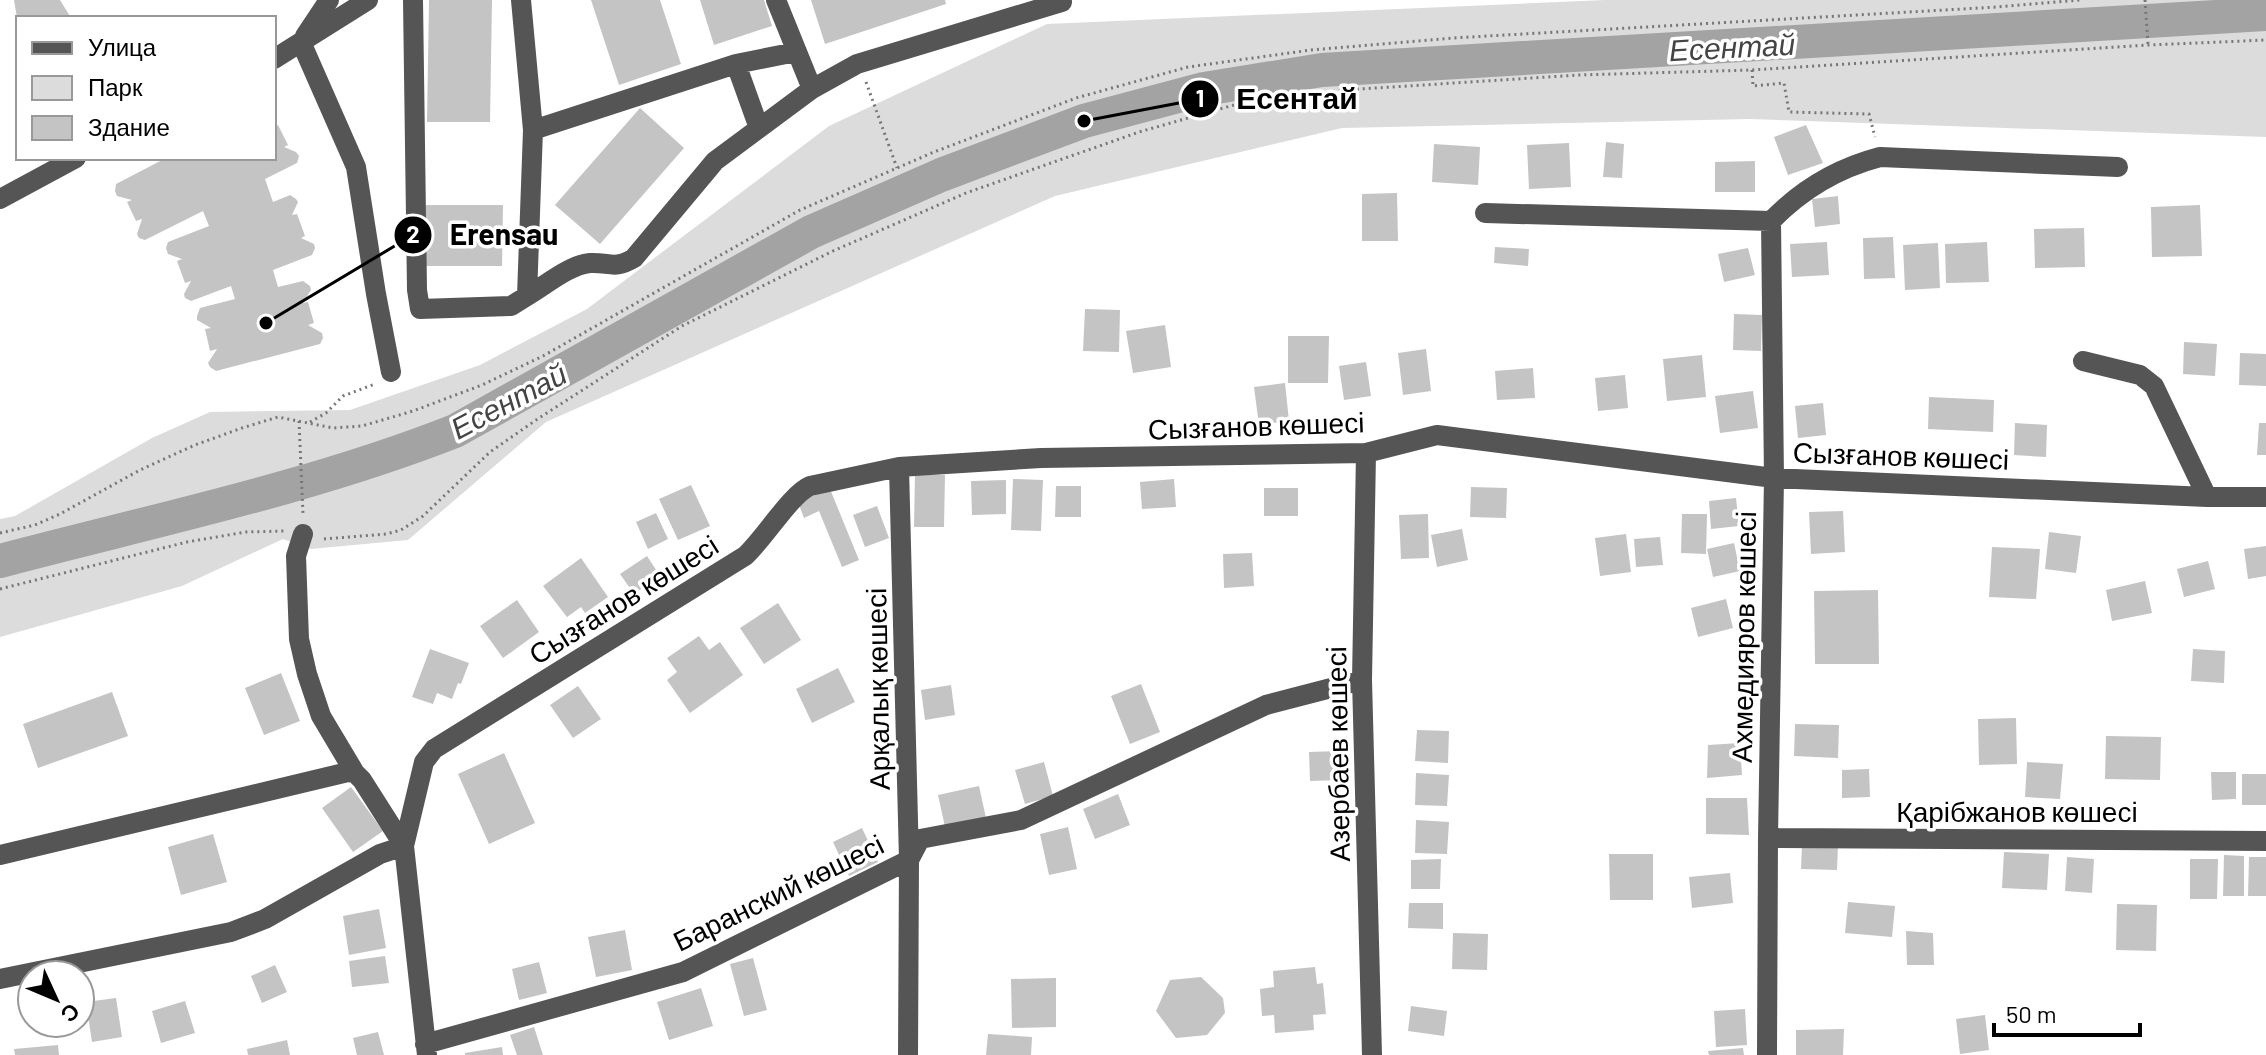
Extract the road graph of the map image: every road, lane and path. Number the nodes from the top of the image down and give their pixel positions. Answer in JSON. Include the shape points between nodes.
{"nodes":[{"id":1,"x":329,"y":0,"type":"edge"},
{"id":2,"x":368,"y":0,"type":"edge"},
{"id":3,"x":413,"y":0,"type":"edge"},
{"id":4,"x":521,"y":0,"type":"edge"},
{"id":5,"x":776,"y":0,"type":"edge"},
{"id":6,"x":2080,"y":0,"type":"edge"},
{"id":7,"x":2145,"y":0,"type":"edge"},
{"id":8,"x":1062,"y":1,"type":"edge"},
{"id":9,"x":2266,"y":40,"type":"edge"},
{"id":10,"x":301,"y":42,"type":"junction"},
{"id":11,"x":2148,"y":45,"type":"junction"},
{"id":12,"x":796,"y":52,"type":"junction"},
{"id":13,"x":276,"y":58,"type":"edge"},
{"id":14,"x":736,"y":64,"type":"junction"},
{"id":15,"x":857,"y":64,"type":"junction"},
{"id":16,"x":1752,"y":70,"type":"junction"},
{"id":17,"x":812,"y":89,"type":"junction"},
{"id":18,"x":759,"y":128,"type":"junction"},
{"id":19,"x":533,"y":130,"type":"junction"},
{"id":20,"x":1880,"y":157,"type":"junction"},
{"id":21,"x":72,"y":160,"type":"edge"},
{"id":22,"x":2118,"y":167,"type":"dead end"},
{"id":23,"x":897,"y":168,"type":"junction"},
{"id":24,"x":0,"y":199,"type":"edge"},
{"id":25,"x":1485,"y":213,"type":"dead end"},
{"id":26,"x":1771,"y":221,"type":"junction"},
{"id":27,"x":527,"y":296,"type":"junction"},
{"id":28,"x":2083,"y":361,"type":"dead end"},
{"id":29,"x":391,"y":372,"type":"joint"},
{"id":30,"x":299,"y":420,"type":"junction"},
{"id":31,"x":309,"y":422,"type":"junction"},
{"id":32,"x":1366,"y":453,"type":"junction"},
{"id":33,"x":899,"y":467,"type":"junction"},
{"id":34,"x":1774,"y":478,"type":"junction"},
{"id":35,"x":2207,"y":497,"type":"junction"},
{"id":36,"x":2266,"y":497,"type":"edge"},
{"id":37,"x":302,"y":509,"type":"dead end"},
{"id":38,"x":0,"y":533,"type":"edge"},
{"id":39,"x":303,"y":534,"type":"junction"},
{"id":40,"x":0,"y":589,"type":"edge"},
{"id":41,"x":1362,"y":680,"type":"junction"},
{"id":42,"x":355,"y":773,"type":"junction"},
{"id":43,"x":1768,"y":838,"type":"junction"},
{"id":44,"x":2266,"y":841,"type":"edge"},
{"id":45,"x":404,"y":846,"type":"junction"},
{"id":46,"x":0,"y":855,"type":"edge"},
{"id":47,"x":909,"y":860,"type":"junction"},
{"id":48,"x":0,"y":979,"type":"edge"},
{"id":49,"x":426,"y":1049,"type":"edge"},
{"id":50,"x":908,"y":1055,"type":"edge"},
{"id":51,"x":1372,"y":1055,"type":"edge"},
{"id":52,"x":1767,"y":1055,"type":"edge"}],
"edges":[{"from":1,"to":10,"type":"street"},
{"from":2,"to":10,"type":"street"},
{"from":3,"to":27,"type":"street","via":[[420,309],[511,306]]},
{"from":4,"to":19,"type":"street"},
{"from":5,"to":12,"type":"street"},
{"from":6,"to":23,"type":"path","via":[[1453,38],[1188,67],[1076,98]]},
{"from":7,"to":11,"type":"path"},
{"from":8,"to":15,"type":"street"},
{"from":9,"to":11,"type":"path"},
{"from":10,"to":13,"type":"street"},
{"from":10,"to":29,"type":"street","via":[[356,167]]},
{"from":11,"to":16,"type":"path"},
{"from":12,"to":14,"type":"street"},
{"from":12,"to":17,"type":"street"},
{"from":14,"to":18,"type":"street"},
{"from":14,"to":19,"type":"street"},
{"from":15,"to":17,"type":"street"},
{"from":15,"to":23,"type":"path"},
{"from":16,"to":20,"type":"path","via":[[1753,86],[1784,83],[1789,112],[1869,114]]},
{"from":16,"to":39,"type":"path","via":[[1345,90],[1248,101],[1139,132],[966,193],[682,326],[490,452],[401,530],[316,539]]},
{"from":17,"to":18,"type":"street"},
{"from":18,"to":27,"type":"street","via":[[715,161],[634,258],[622,266],[589,263],[574,268]]},
{"from":19,"to":27,"type":"street"},
{"from":20,"to":22,"type":"street"},
{"from":20,"to":26,"type":"street","via":[[1825,179]]},
{"from":21,"to":24,"type":"street"},
{"from":23,"to":31,"type":"path","via":[[800,210],[543,356],[482,385],[362,426],[333,428]]},
{"from":25,"to":26,"type":"street"},
{"from":26,"to":34,"type":"street","name":"Ахмедияров көшесі"},
{"from":28,"to":35,"type":"street","via":[[2140,375],[2154,386]]},
{"from":29,"to":31,"type":"path","via":[[375,385],[343,396]]},
{"from":30,"to":31,"type":"path"},
{"from":30,"to":37,"type":"path"},
{"from":30,"to":38,"type":"path","via":[[278,417],[195,445],[60,514]]},
{"from":32,"to":33,"type":"street","name":"Сызғанов көшесі","via":[[1041,458]]},
{"from":32,"to":34,"type":"street","name":"Сызғанов көшесі","via":[[1437,435]]},
{"from":32,"to":41,"type":"street","name":"Азербаев көшесі"},
{"from":33,"to":45,"type":"street","name":"Сызғанов көшесі","via":[[804,489],[745,556],[434,749],[424,762]]},
{"from":33,"to":47,"type":"street","name":"Арқалық көшесі"},
{"from":34,"to":35,"type":"street","name":"Сызғанов көшесі"},
{"from":34,"to":43,"type":"street","name":"Ахмедияров көшесі"},
{"from":35,"to":36,"type":"street","name":"Сызғанов көшесі"},
{"from":39,"to":40,"type":"path","via":[[246,532],[187,542]]},
{"from":39,"to":42,"type":"street","via":[[296,556],[299,639],[321,716]]},
{"from":41,"to":47,"type":"street","name":"Баранский көшесі","via":[[1266,705],[1021,820],[920,839]]},
{"from":41,"to":51,"type":"street","name":"Азербаев көшесі"},
{"from":42,"to":45,"type":"street"},
{"from":42,"to":46,"type":"street"},
{"from":43,"to":44,"type":"street","name":"Қарібжанов көшесі"},
{"from":43,"to":52,"type":"street","name":"Ахмедияров көшесі"},
{"from":45,"to":48,"type":"street","via":[[231,932]]},
{"from":45,"to":49,"type":"street"},
{"from":47,"to":49,"type":"street","name":"Баранский көшесі","via":[[683,972]]},
{"from":47,"to":50,"type":"street","name":"Арқалық көшесі"}]}
